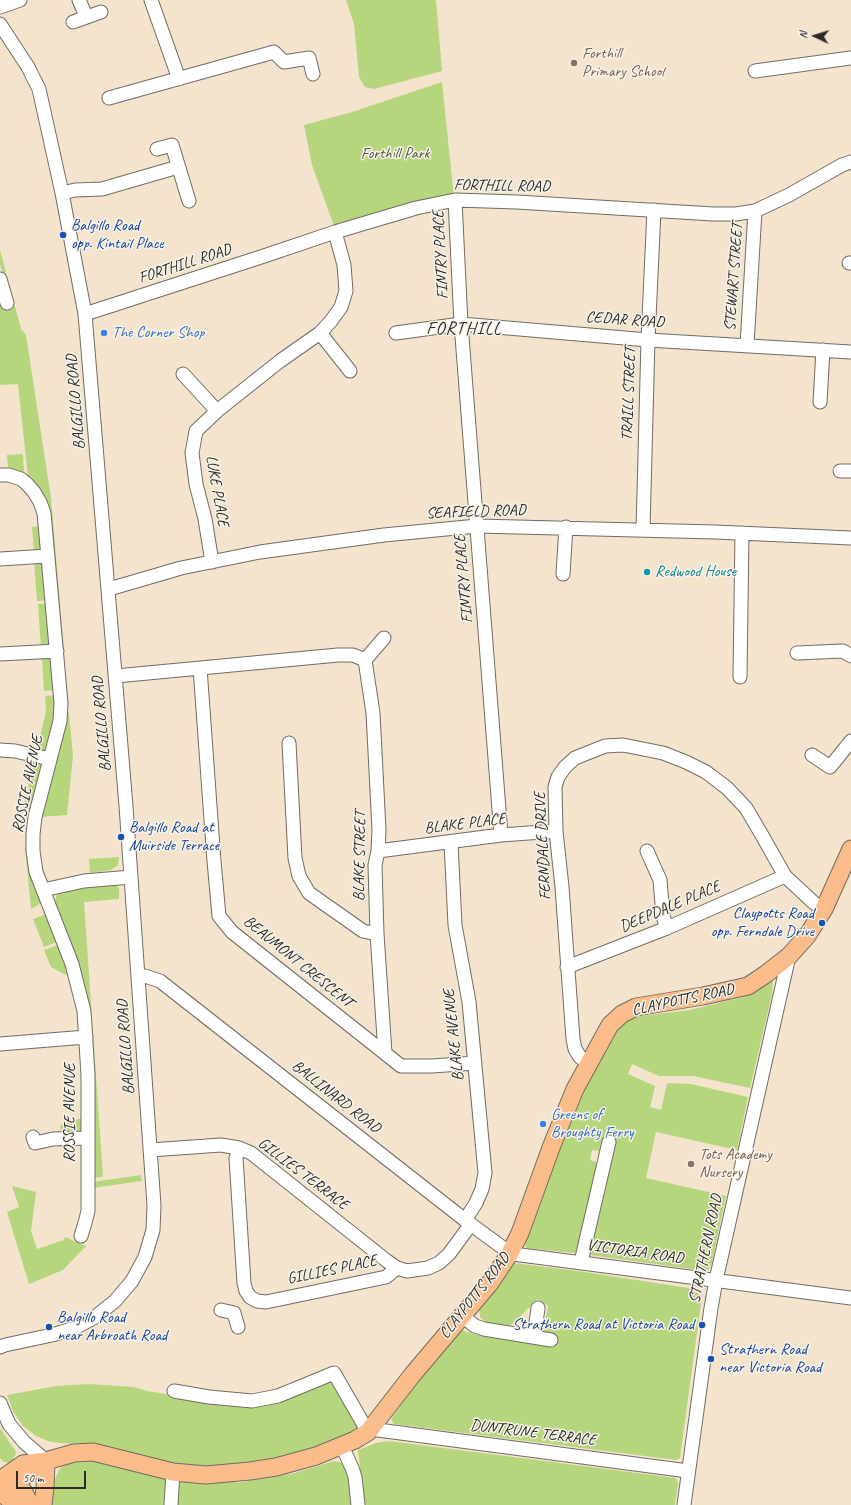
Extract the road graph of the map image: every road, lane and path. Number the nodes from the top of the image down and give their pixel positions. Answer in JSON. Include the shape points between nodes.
{"nodes":[{"id":1,"x":20,"y":0,"type":"edge"},
{"id":2,"x":79,"y":0,"type":"edge"},
{"id":3,"x":151,"y":0,"type":"edge"},
{"id":4,"x":0,"y":7,"type":"edge"},
{"id":5,"x":101,"y":12,"type":"dead end"},
{"id":6,"x":86,"y":16,"type":"junction"},
{"id":7,"x":73,"y":22,"type":"dead end"},
{"id":8,"x":0,"y":24,"type":"edge"},
{"id":9,"x":851,"y":58,"type":"edge"},
{"id":10,"x":755,"y":71,"type":"dead end"},
{"id":11,"x":313,"y":74,"type":"dead end"},
{"id":12,"x":179,"y":79,"type":"junction"},
{"id":13,"x":109,"y":98,"type":"dead end"},
{"id":14,"x":157,"y":149,"type":"dead end"},
{"id":15,"x":851,"y":162,"type":"edge"},
{"id":16,"x":178,"y":167,"type":"junction"},
{"id":17,"x":62,"y":193,"type":"junction"},
{"id":18,"x":455,"y":200,"type":"junction"},
{"id":19,"x":189,"y":201,"type":"dead end"},
{"id":20,"x":654,"y":210,"type":"junction"},
{"id":21,"x":756,"y":211,"type":"junction"},
{"id":22,"x":335,"y":232,"type":"junction"},
{"id":23,"x":1,"y":284,"type":"edge"},
{"id":24,"x":7,"y":303,"type":"dead end"},
{"id":25,"x":85,"y":314,"type":"junction"},
{"id":26,"x":461,"y":324,"type":"junction"},
{"id":27,"x":320,"y":333,"type":"junction"},
{"id":28,"x":396,"y":333,"type":"dead end"},
{"id":29,"x":648,"y":340,"type":"junction"},
{"id":30,"x":747,"y":345,"type":"junction"},
{"id":31,"x":823,"y":350,"type":"junction"},
{"id":32,"x":851,"y":352,"type":"edge"},
{"id":33,"x":350,"y":371,"type":"dead end"},
{"id":34,"x":184,"y":374,"type":"dead end"},
{"id":35,"x":820,"y":402,"type":"dead end"},
{"id":36,"x":217,"y":411,"type":"junction"},
{"id":37,"x":0,"y":474,"type":"edge"},
{"id":38,"x":477,"y":526,"type":"junction"},
{"id":39,"x":566,"y":527,"type":"junction"},
{"id":40,"x":643,"y":530,"type":"junction"},
{"id":41,"x":742,"y":533,"type":"junction"},
{"id":42,"x":851,"y":538,"type":"edge"},
{"id":43,"x":48,"y":556,"type":"junction"},
{"id":44,"x":0,"y":559,"type":"edge"},
{"id":45,"x":212,"y":562,"type":"junction"},
{"id":46,"x":563,"y":574,"type":"dead end"},
{"id":47,"x":109,"y":589,"type":"junction"},
{"id":48,"x":384,"y":638,"type":"dead end"},
{"id":49,"x":57,"y":650,"type":"junction"},
{"id":50,"x":797,"y":653,"type":"dead end"},
{"id":51,"x":0,"y":654,"type":"edge"},
{"id":52,"x":851,"y":656,"type":"edge"},
{"id":53,"x":365,"y":660,"type":"junction"},
{"id":54,"x":200,"y":668,"type":"junction"},
{"id":55,"x":116,"y":676,"type":"junction"},
{"id":56,"x":740,"y":677,"type":"dead end"},
{"id":57,"x":851,"y":741,"type":"edge"},
{"id":58,"x":289,"y":743,"type":"dead end"},
{"id":59,"x":0,"y":750,"type":"edge"},
{"id":60,"x":812,"y":755,"type":"dead end"},
{"id":61,"x":50,"y":759,"type":"junction"},
{"id":62,"x":556,"y":831,"type":"junction"},
{"id":63,"x":501,"y":835,"type":"junction"},
{"id":64,"x":451,"y":843,"type":"junction"},
{"id":65,"x":851,"y":849,"type":"edge"},
{"id":66,"x":378,"y":851,"type":"junction"},
{"id":67,"x":647,"y":851,"type":"dead end"},
{"id":68,"x":784,"y":876,"type":"junction"},
{"id":69,"x":131,"y":877,"type":"junction"},
{"id":70,"x":43,"y":890,"type":"junction"},
{"id":71,"x":824,"y":909,"type":"junction"},
{"id":72,"x":667,"y":928,"type":"junction"},
{"id":73,"x":377,"y":934,"type":"junction"},
{"id":74,"x":789,"y":956,"type":"junction"},
{"id":75,"x":567,"y":967,"type":"junction"},
{"id":76,"x":138,"y":976,"type":"junction"},
{"id":77,"x":86,"y":1037,"type":"junction"},
{"id":78,"x":0,"y":1044,"type":"edge"},
{"id":79,"x":385,"y":1053,"type":"junction"},
{"id":80,"x":475,"y":1063,"type":"junction"},
{"id":81,"x":588,"y":1064,"type":"junction"},
{"id":82,"x":33,"y":1137,"type":"dead end"},
{"id":83,"x":88,"y":1138,"type":"junction"},
{"id":84,"x":609,"y":1142,"type":"dead end"},
{"id":85,"x":240,"y":1148,"type":"junction"},
{"id":86,"x":150,"y":1150,"type":"junction"},
{"id":87,"x":468,"y":1222,"type":"junction"},
{"id":88,"x":81,"y":1236,"type":"dead end"},
{"id":89,"x":510,"y":1252,"type":"junction"},
{"id":90,"x":581,"y":1262,"type":"junction"},
{"id":91,"x":397,"y":1268,"type":"junction"},
{"id":92,"x":716,"y":1280,"type":"junction"},
{"id":93,"x":250,"y":1298,"type":"junction"},
{"id":94,"x":851,"y":1298,"type":"edge"},
{"id":95,"x":538,"y":1308,"type":"dead end"},
{"id":96,"x":462,"y":1316,"type":"junction"},
{"id":97,"x":238,"y":1327,"type":"dead end"},
{"id":98,"x":534,"y":1337,"type":"junction"},
{"id":99,"x":551,"y":1340,"type":"dead end"},
{"id":100,"x":0,"y":1348,"type":"edge"},
{"id":101,"x":174,"y":1392,"type":"dead end"},
{"id":102,"x":0,"y":1403,"type":"edge"},
{"id":103,"x":371,"y":1429,"type":"junction"},
{"id":104,"x":342,"y":1446,"type":"junction"},
{"id":105,"x":46,"y":1461,"type":"junction"},
{"id":106,"x":688,"y":1471,"type":"junction"},
{"id":107,"x":173,"y":1472,"type":"junction"},
{"id":108,"x":6,"y":1485,"type":"edge"},
{"id":109,"x":30,"y":1505,"type":"edge"},
{"id":110,"x":43,"y":1505,"type":"edge"},
{"id":111,"x":171,"y":1505,"type":"edge"},
{"id":112,"x":358,"y":1505,"type":"edge"},
{"id":113,"x":684,"y":1505,"type":"edge"}],
"edges":[{"from":1,"to":4,"type":"street"},
{"from":2,"to":6,"type":"street"},
{"from":3,"to":12,"type":"street"},
{"from":5,"to":6,"type":"street"},
{"from":6,"to":7,"type":"street"},
{"from":8,"to":17,"type":"street","name":"BALGILLO ROAD","via":[[39,89]]},
{"from":9,"to":10,"type":"street"},
{"from":11,"to":12,"type":"street","via":[[309,58],[284,62],[274,52]]},
{"from":12,"to":13,"type":"street"},
{"from":14,"to":16,"type":"street","via":[[172,145]]},
{"from":15,"to":21,"type":"street","name":"FORTHILL ROAD"},
{"from":16,"to":17,"type":"street","via":[[102,189]]},
{"from":16,"to":19,"type":"street"},
{"from":17,"to":25,"type":"street","name":"BALGILLO ROAD"},
{"from":18,"to":20,"type":"street","name":"FORTHILL ROAD"},
{"from":18,"to":22,"type":"street","name":"FORTHILL ROAD","via":[[416,208]]},
{"from":18,"to":26,"type":"street","name":"FINTRY PLACE"},
{"from":20,"to":21,"type":"street","name":"FORTHILL ROAD","via":[[713,214]]},
{"from":20,"to":29,"type":"street","name":"TRAILL STREET"},
{"from":21,"to":30,"type":"street","name":"STEWART STREET"},
{"from":22,"to":25,"type":"street","name":"FORTHILL ROAD"},
{"from":22,"to":27,"type":"street","name":"LUKE PLACE","via":[[344,265],[346,291],[341,306]]},
{"from":23,"to":24,"type":"street"},
{"from":25,"to":47,"type":"street","name":"BALGILLO ROAD"},
{"from":26,"to":28,"type":"street","name":"CEDAR ROAD"},
{"from":26,"to":29,"type":"street","name":"CEDAR ROAD"},
{"from":26,"to":38,"type":"street","name":"FINTRY PLACE"},
{"from":27,"to":33,"type":"street"},
{"from":27,"to":36,"type":"street","name":"LUKE PLACE"},
{"from":29,"to":30,"type":"street","name":"CEDAR ROAD"},
{"from":29,"to":40,"type":"street","name":"TRAILL STREET"},
{"from":30,"to":31,"type":"street","name":"CEDAR ROAD"},
{"from":31,"to":32,"type":"street","name":"CEDAR ROAD"},
{"from":31,"to":35,"type":"street"},
{"from":34,"to":36,"type":"street"},
{"from":36,"to":45,"type":"street","name":"LUKE PLACE","via":[[196,431],[192,453]]},
{"from":37,"to":43,"type":"street","name":"ROSSIE AVENUE","via":[[21,479],[37,497],[44,513]]},
{"from":38,"to":39,"type":"street","name":"SEAFIELD ROAD"},
{"from":38,"to":45,"type":"street","name":"SEAFIELD ROAD","via":[[384,535],[260,552]]},
{"from":38,"to":63,"type":"street","name":"FINTRY PLACE"},
{"from":39,"to":40,"type":"street","name":"SEAFIELD ROAD"},
{"from":39,"to":46,"type":"street"},
{"from":40,"to":41,"type":"street","name":"SEAFIELD ROAD"},
{"from":41,"to":42,"type":"street","name":"SEAFIELD ROAD"},
{"from":41,"to":56,"type":"street"},
{"from":43,"to":44,"type":"street"},
{"from":43,"to":49,"type":"street","name":"ROSSIE AVENUE"},
{"from":45,"to":47,"type":"street","name":"SEAFIELD ROAD","via":[[180,568]]},
{"from":47,"to":55,"type":"street","name":"BALGILLO ROAD"},
{"from":48,"to":53,"type":"street"},
{"from":49,"to":51,"type":"street"},
{"from":49,"to":61,"type":"street","name":"ROSSIE AVENUE","via":[[60,722]]},
{"from":50,"to":52,"type":"street","via":[[843,652]]},
{"from":53,"to":54,"type":"street","via":[[353,655],[338,655]]},
{"from":53,"to":66,"type":"street","name":"BLAKE STREET","via":[[373,713]]},
{"from":54,"to":55,"type":"street"},
{"from":54,"to":79,"type":"street","name":"BEAUMONT CRESCENT","via":[[219,916],[232,932]]},
{"from":55,"to":69,"type":"street","name":"BALGILLO ROAD"},
{"from":57,"to":60,"type":"street","via":[[830,767]]},
{"from":58,"to":73,"type":"street","via":[[295,858],[299,876],[309,893],[363,931]]},
{"from":59,"to":61,"type":"street"},
{"from":61,"to":70,"type":"street","name":"ROSSIE AVENUE","via":[[33,834],[36,872]]},
{"from":62,"to":63,"type":"street","name":"BLAKE PLACE"},
{"from":62,"to":68,"type":"street","name":"FERNDALE DRIVE","via":[[555,787],[565,767],[575,758],[605,746],[641,748],[686,762],[706,772],[727,788],[746,808]]},
{"from":62,"to":75,"type":"street","name":"FERNDALE DRIVE"},
{"from":63,"to":64,"type":"street","name":"BLAKE PLACE"},
{"from":64,"to":66,"type":"street","name":"BLAKE PLACE"},
{"from":64,"to":80,"type":"street","name":"BLAKE AVENUE","via":[[455,925],[469,1002]]},
{"from":65,"to":71,"type":"main road","name":"CLAYPOTTS ROAD"},
{"from":66,"to":73,"type":"street","name":"BLAKE STREET","via":[[375,865]]},
{"from":67,"to":72,"type":"street","via":[[660,880],[663,916]]},
{"from":68,"to":71,"type":"street","name":"FERNDALE DRIVE"},
{"from":68,"to":72,"type":"street","name":"DEEPDALE PLACE"},
{"from":69,"to":70,"type":"street","via":[[84,881]]},
{"from":69,"to":76,"type":"street","name":"BALGILLO ROAD"},
{"from":70,"to":77,"type":"street","name":"ROSSIE AVENUE","via":[[74,970],[84,1011]]},
{"from":71,"to":74,"type":"main road","name":"CLAYPOTTS ROAD","via":[[807,936]]},
{"from":72,"to":75,"type":"street","name":"DEEPDALE PLACE"},
{"from":73,"to":79,"type":"street","name":"BLAKE STREET"},
{"from":74,"to":81,"type":"main road","name":"CLAYPOTTS ROAD","via":[[748,986],[636,1007],[622,1014],[610,1025]]},
{"from":74,"to":92,"type":"street","name":"STRATHERN ROAD"},
{"from":75,"to":81,"type":"street","name":"FERNDALE DRIVE","via":[[575,1049]]},
{"from":76,"to":86,"type":"street","name":"BALGILLO ROAD"},
{"from":76,"to":87,"type":"street","name":"BALLINARD ROAD","via":[[160,981]]},
{"from":77,"to":78,"type":"street"},
{"from":77,"to":83,"type":"street","name":"ROSSIE AVENUE"},
{"from":79,"to":80,"type":"street","name":"BEAUMONT CRESCENT","via":[[402,1066]]},
{"from":80,"to":87,"type":"street","name":"BLAKE AVENUE","via":[[485,1172],[482,1189]]},
{"from":81,"to":89,"type":"main road","name":"CLAYPOTTS ROAD","via":[[575,1089],[520,1234]]},
{"from":82,"to":83,"type":"street","via":[[35,1143],[53,1139]]},
{"from":83,"to":88,"type":"street","name":"ROSSIE AVENUE","via":[[88,1211]]},
{"from":84,"to":90,"type":"street","via":[[599,1156]]},
{"from":85,"to":86,"type":"street","name":"GILLIES TERRACE","via":[[221,1145]]},
{"from":85,"to":91,"type":"street","name":"GILLIES TERRACE"},
{"from":85,"to":93,"type":"street","via":[[236,1158],[244,1284]]},
{"from":86,"to":100,"type":"street","name":"BALGILLO ROAD","via":[[153,1230],[145,1257],[132,1280],[115,1301],[95,1317],[75,1328]]},
{"from":87,"to":89,"type":"street","name":"BALLINARD ROAD"},
{"from":87,"to":91,"type":"street","name":"GILLIES PLACE","via":[[440,1263],[416,1270]]},
{"from":89,"to":90,"type":"street","name":"VICTORIA ROAD"},
{"from":89,"to":96,"type":"main road","name":"CLAYPOTTS ROAD"},
{"from":90,"to":92,"type":"street","name":"VICTORIA ROAD"},
{"from":91,"to":93,"type":"street","name":"GILLIES PLACE","via":[[386,1277],[266,1302]]},
{"from":92,"to":94,"type":"street","name":"VICTORIA ROAD"},
{"from":92,"to":106,"type":"street","name":"STRATHERN ROAD"},
{"from":93,"to":97,"type":"street","via":[[227,1312]]},
{"from":95,"to":98,"type":"street"},
{"from":96,"to":98,"type":"street","via":[[484,1330]]},
{"from":96,"to":103,"type":"main road","name":"CLAYPOTTS ROAD"},
{"from":98,"to":99,"type":"street"},
{"from":101,"to":103,"type":"street","via":[[252,1400],[278,1396],[334,1373]]},
{"from":102,"to":105,"type":"street","via":[[9,1424],[24,1442]]},
{"from":103,"to":104,"type":"main road","name":"CLAYPOTTS ROAD"},
{"from":103,"to":106,"type":"street","name":"DUNTRUNE TERRACE"},
{"from":104,"to":107,"type":"main road","name":"CLAYPOTTS ROAD","via":[[316,1456],[269,1468],[206,1475]]},
{"from":104,"to":112,"type":"street","via":[[355,1477]]},
{"from":105,"to":107,"type":"main road","name":"CLAYPOTTS ROAD","via":[[74,1453],[93,1452]]},
{"from":105,"to":108,"type":"main road","name":"CLAYPOTTS ROAD"},
{"from":105,"to":110,"type":"main road"},
{"from":106,"to":113,"type":"street","name":"STRATHERN ROAD"},
{"from":107,"to":111,"type":"street"},
{"from":108,"to":109,"type":"main road","via":[[24,1492]]}]}
